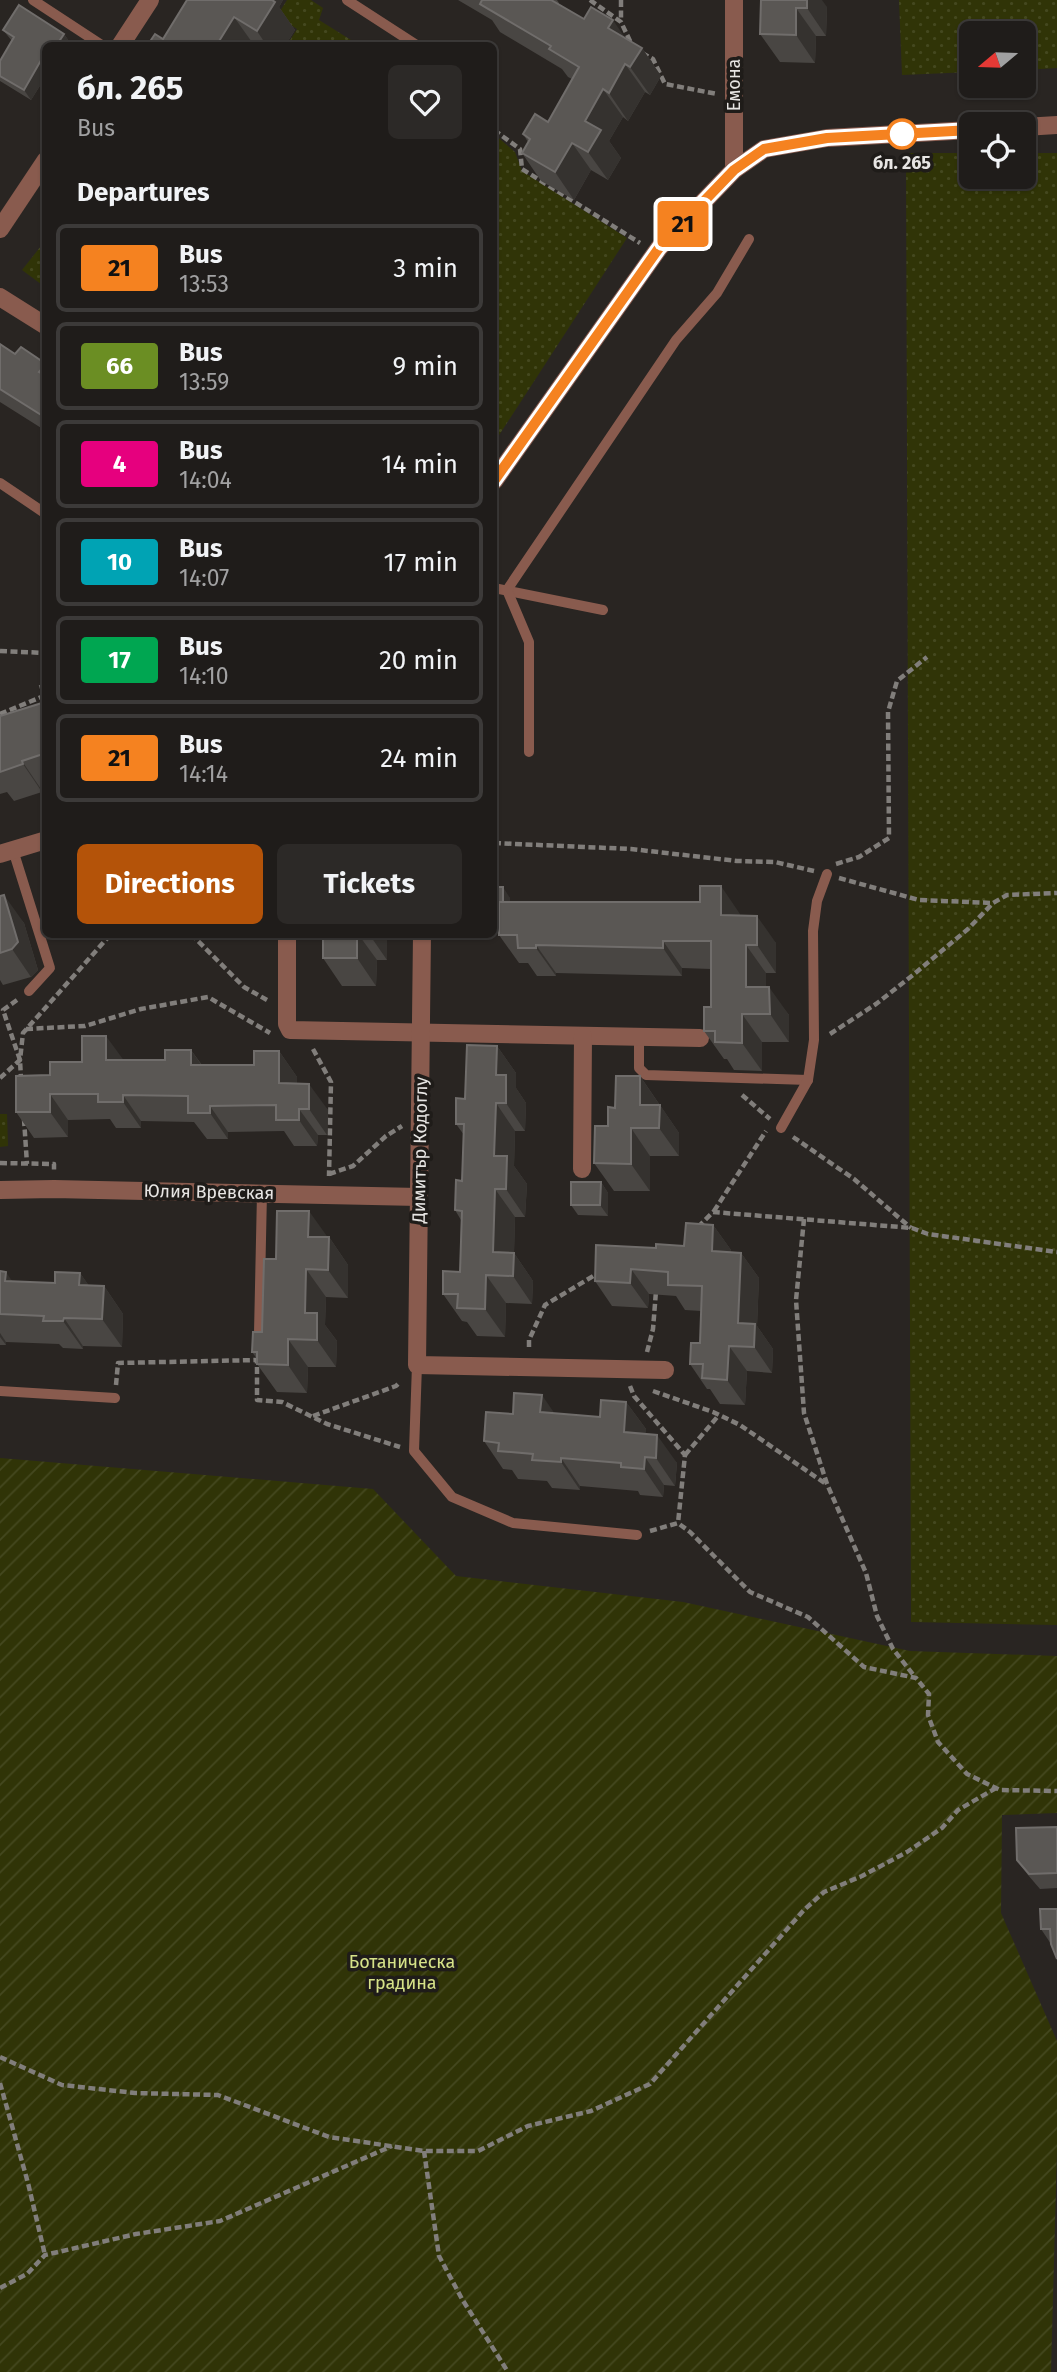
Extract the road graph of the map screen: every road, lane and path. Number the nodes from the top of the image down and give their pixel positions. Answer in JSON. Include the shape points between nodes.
{"nodes":[{"id":1,"x":33,"y":0,"type":"edge"},
{"id":2,"x":150,"y":0,"type":"edge"},
{"id":3,"x":347,"y":0,"type":"edge"},
{"id":4,"x":590,"y":0,"type":"edge"},
{"id":5,"x":621,"y":0,"type":"edge"},
{"id":6,"x":734,"y":0,"type":"edge"},
{"id":7,"x":621,"y":22,"type":"junction"},
{"id":8,"x":97,"y":42,"type":"edge"},
{"id":9,"x":123,"y":42,"type":"edge"},
{"id":10,"x":412,"y":42,"type":"edge"},
{"id":11,"x":734,"y":97,"type":"junction"},
{"id":12,"x":1057,"y":125,"type":"edge"},
{"id":13,"x":1036,"y":126,"type":"edge"},
{"id":14,"x":959,"y":131,"type":"edge"},
{"id":15,"x":497,"y":132,"type":"edge"},
{"id":16,"x":42,"y":166,"type":"edge"},
{"id":17,"x":734,"y":170,"type":"junction"},
{"id":18,"x":0,"y":229,"type":"edge"},
{"id":19,"x":749,"y":239,"type":"dead end"},
{"id":20,"x":656,"y":253,"type":"junction"},
{"id":21,"x":0,"y":296,"type":"edge"},
{"id":22,"x":42,"y":323,"type":"edge"},
{"id":23,"x":497,"y":477,"type":"edge"},
{"id":24,"x":0,"y":483,"type":"edge"},
{"id":25,"x":42,"y":511,"type":"edge"},
{"id":26,"x":497,"y":588,"type":"edge"},
{"id":27,"x":507,"y":590,"type":"junction"},
{"id":28,"x":603,"y":610,"type":"dead end"},
{"id":29,"x":0,"y":652,"type":"edge"},
{"id":30,"x":42,"y":653,"type":"edge"},
{"id":31,"x":928,"y":657,"type":"dead end"},
{"id":32,"x":42,"y":697,"type":"edge"},
{"id":33,"x":0,"y":714,"type":"edge"},
{"id":34,"x":529,"y":752,"type":"dead end"},
{"id":35,"x":42,"y":841,"type":"edge"},
{"id":36,"x":497,"y":843,"type":"edge"},
{"id":37,"x":7,"y":852,"type":"edge"},
{"id":38,"x":821,"y":873,"type":"junction"},
{"id":39,"x":1057,"y":893,"type":"edge"},
{"id":40,"x":993,"y":903,"type":"junction"},
{"id":41,"x":107,"y":938,"type":"edge"},
{"id":42,"x":195,"y":938,"type":"edge"},
{"id":43,"x":287,"y":938,"type":"edge"},
{"id":44,"x":422,"y":938,"type":"edge"},
{"id":45,"x":29,"y":991,"type":"joint"},
{"id":46,"x":287,"y":1010,"type":"junction"},
{"id":47,"x":26,"y":1029,"type":"junction"},
{"id":48,"x":298,"y":1030,"type":"junction"},
{"id":49,"x":421,"y":1033,"type":"junction"},
{"id":50,"x":583,"y":1036,"type":"junction"},
{"id":51,"x":639,"y":1037,"type":"junction"},
{"id":52,"x":700,"y":1038,"type":"dead end"},
{"id":53,"x":814,"y":1040,"type":"junction"},
{"id":54,"x":20,"y":1060,"type":"junction"},
{"id":55,"x":0,"y":1078,"type":"edge"},
{"id":56,"x":729,"y":1078,"type":"junction"},
{"id":57,"x":808,"y":1080,"type":"junction"},
{"id":58,"x":22,"y":1086,"type":"edge"},
{"id":59,"x":23,"y":1112,"type":"edge"},
{"id":60,"x":420,"y":1125,"type":"junction"},
{"id":61,"x":776,"y":1125,"type":"junction"},
{"id":62,"x":27,"y":1164,"type":"dead end"},
{"id":63,"x":582,"y":1170,"type":"dead end"},
{"id":64,"x":329,"y":1174,"type":"junction"},
{"id":65,"x":0,"y":1190,"type":"edge"},
{"id":66,"x":262,"y":1193,"type":"junction"},
{"id":67,"x":329,"y":1194,"type":"junction"},
{"id":68,"x":419,"y":1197,"type":"junction"},
{"id":69,"x":713,"y":1212,"type":"junction"},
{"id":70,"x":804,"y":1219,"type":"junction"},
{"id":71,"x":912,"y":1228,"type":"junction"},
{"id":72,"x":695,"y":1229,"type":"edge"},
{"id":73,"x":1057,"y":1252,"type":"edge"},
{"id":74,"x":611,"y":1268,"type":"edge"},
{"id":75,"x":657,"y":1278,"type":"edge"},
{"id":76,"x":258,"y":1333,"type":"edge"},
{"id":77,"x":417,"y":1365,"type":"junction"},
{"id":78,"x":521,"y":1367,"type":"junction"},
{"id":79,"x":643,"y":1369,"type":"junction"},
{"id":80,"x":665,"y":1370,"type":"dead end"},
{"id":81,"x":0,"y":1391,"type":"edge"},
{"id":82,"x":115,"y":1398,"type":"joint"},
{"id":83,"x":719,"y":1415,"type":"junction"},
{"id":84,"x":313,"y":1417,"type":"junction"},
{"id":85,"x":414,"y":1451,"type":"junction"},
{"id":86,"x":685,"y":1455,"type":"junction"},
{"id":87,"x":827,"y":1484,"type":"junction"},
{"id":88,"x":678,"y":1523,"type":"junction"},
{"id":89,"x":637,"y":1535,"type":"joint"},
{"id":90,"x":916,"y":1678,"type":"junction"},
{"id":91,"x":996,"y":1788,"type":"junction"},
{"id":92,"x":1057,"y":1791,"type":"edge"},
{"id":93,"x":0,"y":2057,"type":"edge"},
{"id":94,"x":0,"y":2084,"type":"edge"},
{"id":95,"x":392,"y":2146,"type":"junction"},
{"id":96,"x":424,"y":2151,"type":"junction"},
{"id":97,"x":45,"y":2255,"type":"junction"},
{"id":98,"x":0,"y":2288,"type":"edge"},
{"id":99,"x":508,"y":2372,"type":"edge"}],
"edges":[{"from":1,"to":8,"type":"lane"},
{"from":2,"to":9,"type":"street"},
{"from":3,"to":10,"type":"lane"},
{"from":4,"to":7,"type":"path"},
{"from":5,"to":7,"type":"path"},
{"from":6,"to":11,"type":"street","name":"Емона"},
{"from":7,"to":11,"type":"path","via":[[634,49],[653,59],[665,84]]},
{"from":11,"to":17,"type":"street","name":"Емона"},
{"from":12,"to":13,"type":"street"},
{"from":14,"to":17,"type":"street","via":[[827,138],[764,149]]},
{"from":15,"to":20,"type":"path","via":[[520,149],[522,169]]},
{"from":16,"to":18,"type":"street"},
{"from":17,"to":20,"type":"street"},
{"from":19,"to":27,"type":"lane","via":[[717,293],[676,340]]},
{"from":20,"to":23,"type":"street"},
{"from":21,"to":22,"type":"street"},
{"from":24,"to":25,"type":"lane"},
{"from":26,"to":27,"type":"lane"},
{"from":27,"to":28,"type":"lane"},
{"from":27,"to":34,"type":"lane","via":[[529,642]]},
{"from":29,"to":30,"type":"path"},
{"from":31,"to":38,"type":"path","via":[[897,681],[888,712],[889,838]]},
{"from":32,"to":33,"type":"path"},
{"from":35,"to":37,"type":"street"},
{"from":36,"to":38,"type":"path","via":[[775,862]]},
{"from":37,"to":45,"type":"lane","via":[[50,968]]},
{"from":38,"to":40,"type":"path","via":[[919,900]]},
{"from":38,"to":53,"type":"lane","via":[[813,931]]},
{"from":39,"to":40,"type":"path","via":[[1007,895]]},
{"from":40,"to":53,"type":"path","via":[[876,1004]]},
{"from":41,"to":47,"type":"path"},
{"from":42,"to":46,"type":"path","via":[[244,987]]},
{"from":43,"to":46,"type":"street"},
{"from":44,"to":49,"type":"street","name":"Димитър Кодоглу"},
{"from":45,"to":54,"type":"path","via":[[3,1010]]},
{"from":46,"to":48,"type":"street","via":[[287,1024]]},
{"from":47,"to":48,"type":"path","via":[[85,1026],[141,1009],[208,997],[272,1035]]},
{"from":47,"to":54,"type":"path"},
{"from":48,"to":49,"type":"street"},
{"from":48,"to":64,"type":"path","via":[[331,1082]]},
{"from":49,"to":50,"type":"street"},
{"from":49,"to":60,"type":"street","name":"Димитър Кодоглу"},
{"from":50,"to":51,"type":"street"},
{"from":50,"to":63,"type":"street"},
{"from":51,"to":52,"type":"street"},
{"from":51,"to":56,"type":"lane","via":[[639,1069],[646,1074]]},
{"from":53,"to":57,"type":"lane"},
{"from":54,"to":55,"type":"path"},
{"from":54,"to":58,"type":"path"},
{"from":56,"to":57,"type":"lane"},
{"from":56,"to":61,"type":"path"},
{"from":57,"to":61,"type":"lane"},
{"from":59,"to":62,"type":"path"},
{"from":60,"to":64,"type":"path","via":[[401,1126],[354,1166]]},
{"from":60,"to":68,"type":"street","name":"Димитър Кодоглу"},
{"from":61,"to":69,"type":"path"},
{"from":61,"to":71,"type":"path"},
{"from":64,"to":67,"type":"path"},
{"from":65,"to":66,"type":"street","name":"Юлия Вревская"},
{"from":66,"to":67,"type":"street","name":"Юлия Вревская"},
{"from":66,"to":76,"type":"lane"},
{"from":67,"to":68,"type":"street","name":"Юлия Вревская"},
{"from":68,"to":77,"type":"street","name":"Димитър Кодоглу"},
{"from":69,"to":70,"type":"path"},
{"from":69,"to":72,"type":"path"},
{"from":70,"to":71,"type":"path"},
{"from":70,"to":87,"type":"path","via":[[796,1300],[804,1413]]},
{"from":71,"to":73,"type":"path"},
{"from":74,"to":78,"type":"path","via":[[545,1305]]},
{"from":75,"to":79,"type":"path","via":[[653,1329]]},
{"from":77,"to":78,"type":"street"},
{"from":77,"to":84,"type":"path","via":[[396,1386]]},
{"from":77,"to":85,"type":"lane"},
{"from":78,"to":79,"type":"street"},
{"from":79,"to":80,"type":"street"},
{"from":81,"to":82,"type":"lane"},
{"from":82,"to":84,"type":"path","via":[[118,1363],[257,1360],[257,1400],[282,1402]]},
{"from":83,"to":86,"type":"path"},
{"from":83,"to":86,"type":"path","via":[[629,1382],[634,1396]]},
{"from":83,"to":87,"type":"path"},
{"from":84,"to":85,"type":"path"},
{"from":85,"to":89,"type":"lane","via":[[452,1497],[513,1523]]},
{"from":86,"to":88,"type":"path"},
{"from":87,"to":90,"type":"path","via":[[866,1573],[877,1616],[893,1649]]},
{"from":88,"to":89,"type":"path"},
{"from":88,"to":90,"type":"path","via":[[750,1592],[808,1617],[864,1667]]},
{"from":90,"to":91,"type":"path","via":[[929,1694],[928,1715],[938,1742],[967,1774]]},
{"from":91,"to":92,"type":"path"},
{"from":91,"to":96,"type":"path","via":[[958,1810],[942,1828],[907,1852],[824,1892],[650,2084],[591,2111],[528,2126],[478,2151]]},
{"from":93,"to":95,"type":"path","via":[[62,2085],[218,2095],[328,2137]]},
{"from":94,"to":97,"type":"path"},
{"from":95,"to":96,"type":"path"},
{"from":95,"to":97,"type":"path","via":[[220,2221]]},
{"from":96,"to":99,"type":"path","via":[[439,2256]]},
{"from":97,"to":98,"type":"path","via":[[27,2274]]}]}
